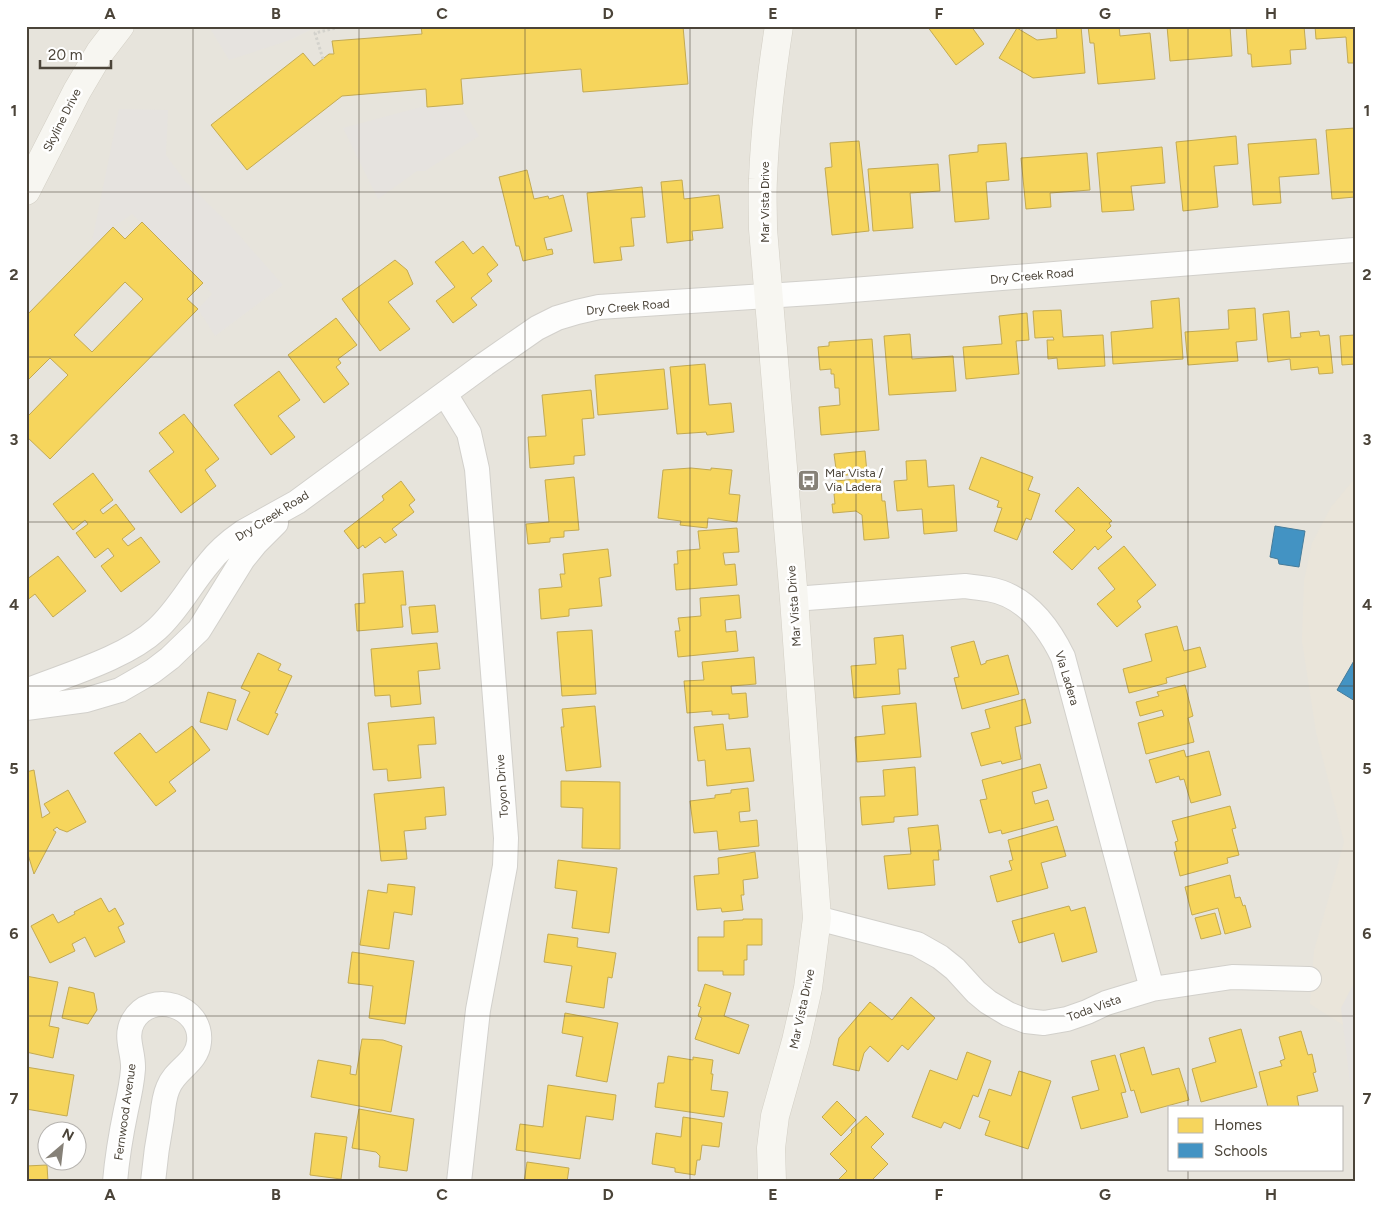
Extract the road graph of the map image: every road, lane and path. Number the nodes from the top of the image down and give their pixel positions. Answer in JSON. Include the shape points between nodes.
{"nodes":[{"id":1,"x":120,"y":26,"type":"edge"},
{"id":2,"x":344,"y":26,"type":"edge"},
{"id":3,"x":779,"y":26,"type":"edge"},
{"id":4,"x":323,"y":59,"type":"dead end"},
{"id":5,"x":26,"y":191,"type":"edge"},
{"id":6,"x":1355,"y":250,"type":"edge"},
{"id":7,"x":769,"y":296,"type":"junction"},
{"id":8,"x":445,"y":394,"type":"junction"},
{"id":9,"x":297,"y":502,"type":"junction"},
{"id":10,"x":794,"y":599,"type":"junction"},
{"id":11,"x":26,"y":691,"type":"edge"},
{"id":12,"x":26,"y":708,"type":"edge"},
{"id":13,"x":817,"y":918,"type":"junction"},
{"id":14,"x":1309,"y":979,"type":"dead end"},
{"id":15,"x":1152,"y":989,"type":"junction"},
{"id":16,"x":115,"y":1182,"type":"edge"},
{"id":17,"x":153,"y":1182,"type":"edge"},
{"id":18,"x":459,"y":1182,"type":"edge"},
{"id":19,"x":772,"y":1182,"type":"edge"}],
"edges":[{"from":1,"to":5,"type":"street","name":"Skyline Drive","via":[[76,90]]},
{"from":2,"to":4,"type":"path","via":[[315,33]]},
{"from":3,"to":7,"type":"street","name":"Mar Vista Drive","via":[[763,180]]},
{"from":6,"to":7,"type":"street","name":"Dry Creek Road"},
{"from":7,"to":8,"type":"street","name":"Dry Creek Road","via":[[599,307],[557,318],[537,328]]},
{"from":7,"to":10,"type":"street","name":"Mar Vista Drive"},
{"from":8,"to":9,"type":"street","name":"Dry Creek Road"},
{"from":8,"to":18,"type":"street","name":"Toyon Drive","via":[[469,433],[477,469],[506,838],[504,874],[478,1010]]},
{"from":9,"to":11,"type":"street","name":"Dry Creek Road","via":[[227,544],[208,563],[157,630],[108,659]]},
{"from":9,"to":12,"type":"street","via":[[243,558],[199,630],[153,671],[120,690],[86,700]]},
{"from":10,"to":13,"type":"street","name":"Mar Vista Drive"},
{"from":10,"to":15,"type":"street","name":"Via Ladera","via":[[973,587],[1010,596],[1042,622],[1063,657]]},
{"from":13,"to":15,"type":"street","name":"Toda Vista","via":[[917,944],[955,969],[988,1002],[1026,1021],[1067,1019]]},
{"from":13,"to":19,"type":"street","name":"Mar Vista Drive","via":[[808,988],[775,1116],[771,1148]]},
{"from":14,"to":15,"type":"street","name":"Toda Vista","via":[[1232,977]]},
{"from":16,"to":17,"type":"street","name":"Fernwood Avenue","via":[[133,1073],[130,1030],[142,1011],[163,1003],[185,1010],[193,1018],[199,1041],[197,1052],[168,1087]]}]}
